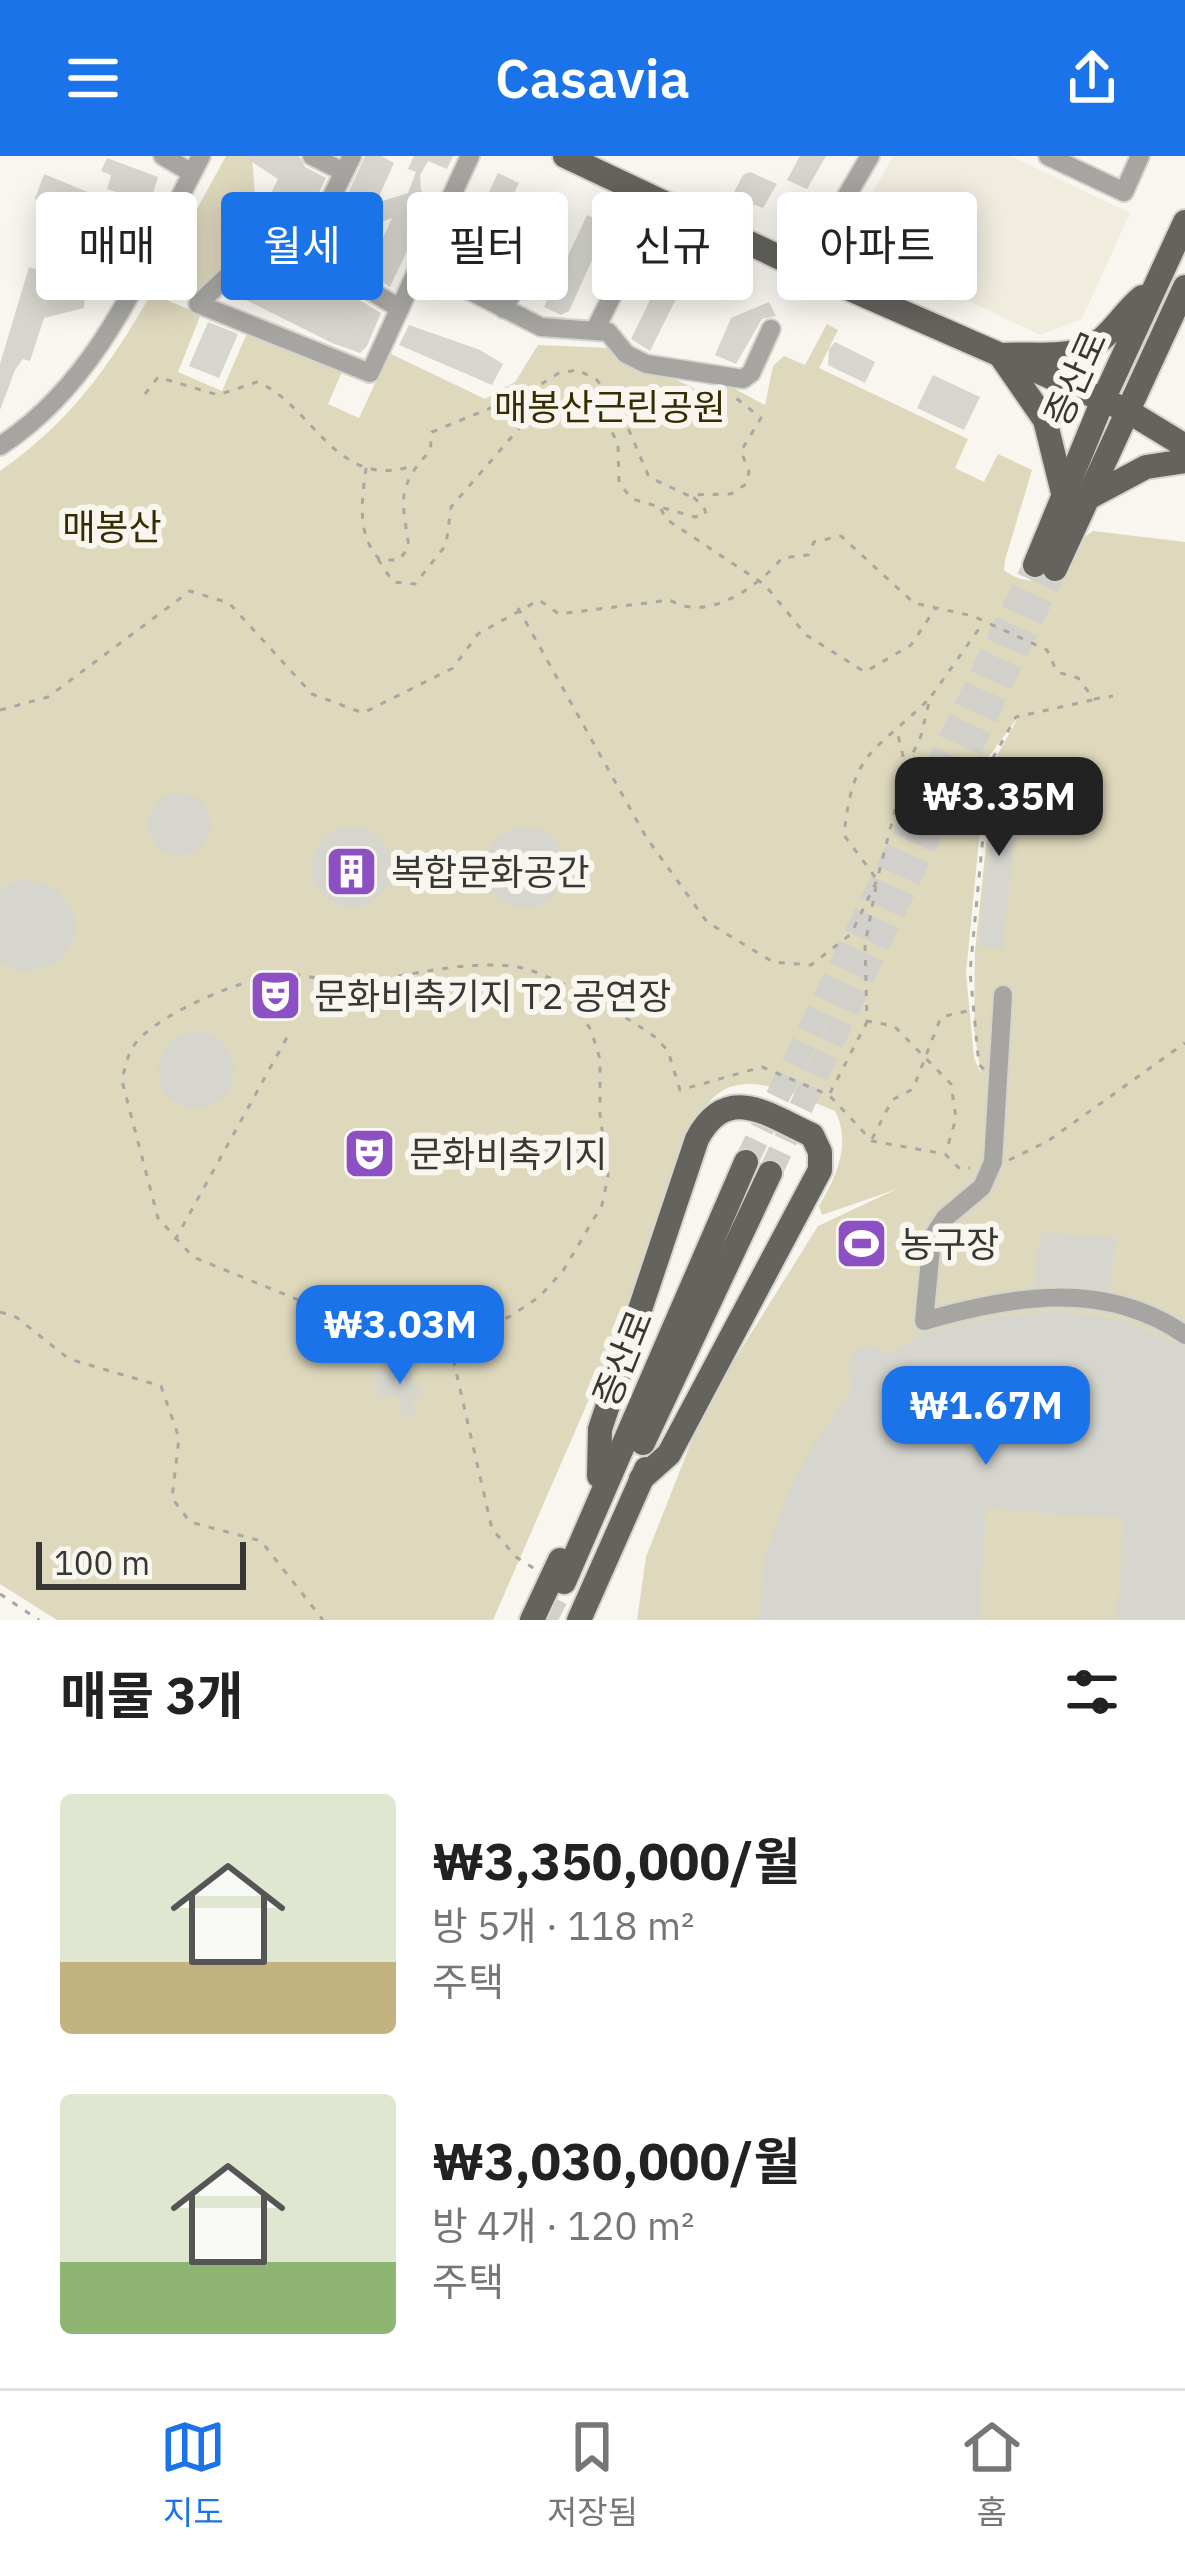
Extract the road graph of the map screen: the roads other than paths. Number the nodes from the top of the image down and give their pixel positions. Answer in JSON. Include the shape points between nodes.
{"nodes":[{"id":1,"x":163,"y":156,"type":"edge"},
{"id":2,"x":312,"y":156,"type":"edge"},
{"id":3,"x":470,"y":156,"type":"edge"},
{"id":4,"x":566,"y":156,"type":"edge"},
{"id":5,"x":870,"y":156,"type":"edge"},
{"id":6,"x":1048,"y":156,"type":"edge"},
{"id":7,"x":1140,"y":156,"type":"edge"},
{"id":8,"x":196,"y":164,"type":"edge"},
{"id":9,"x":348,"y":164,"type":"edge"},
{"id":10,"x":334,"y":192,"type":"edge"},
{"id":11,"x":453,"y":192,"type":"edge"},
{"id":12,"x":849,"y":192,"type":"edge"},
{"id":13,"x":1185,"y":222,"type":"edge"},
{"id":14,"x":777,"y":256,"type":"edge"},
{"id":15,"x":221,"y":282,"type":"edge"},
{"id":16,"x":1185,"y":286,"type":"edge"},
{"id":17,"x":407,"y":291,"type":"edge"},
{"id":18,"x":1153,"y":291,"type":"junction"},
{"id":19,"x":383,"y":298,"type":"edge"},
{"id":20,"x":487,"y":300,"type":"edge"},
{"id":21,"x":509,"y":300,"type":"edge"},
{"id":22,"x":610,"y":300,"type":"edge"},
{"id":23,"x":875,"y":300,"type":"edge"},
{"id":24,"x":399,"y":308,"type":"junction"},
{"id":25,"x":504,"y":309,"type":"junction"},
{"id":26,"x":771,"y":329,"type":"dead end"},
{"id":27,"x":595,"y":330,"type":"junction"},
{"id":28,"x":1000,"y":355,"type":"junction"},
{"id":29,"x":1114,"y":405,"type":"junction"},
{"id":30,"x":0,"y":446,"type":"edge"},
{"id":31,"x":1185,"y":446,"type":"edge"},
{"id":32,"x":1185,"y":461,"type":"edge"},
{"id":33,"x":1075,"y":497,"type":"junction"},
{"id":34,"x":1045,"y":567,"type":"tunnel mouth"},
{"id":35,"x":1003,"y":995,"type":"dead end"},
{"id":36,"x":746,"y":1162,"type":"tunnel mouth"},
{"id":37,"x":770,"y":1172,"type":"tunnel mouth"},
{"id":38,"x":1185,"y":1335,"type":"edge"},
{"id":39,"x":671,"y":1354,"type":"junction"},
{"id":40,"x":599,"y":1477,"type":"junction"},
{"id":41,"x":641,"y":1479,"type":"junction"},
{"id":42,"x":571,"y":1585,"type":"tunnel mouth"},
{"id":43,"x":532,"y":1620,"type":"edge"},
{"id":44,"x":579,"y":1620,"type":"edge"}],
"edges":[{"from":1,"to":8,"type":"street"},
{"from":2,"to":9,"type":"street"},
{"from":3,"to":11,"type":"street"},
{"from":4,"to":14,"type":"main road"},
{"from":5,"to":12,"type":"street"},
{"from":6,"to":7,"type":"street","via":[[1124,192]]},
{"from":8,"to":30,"type":"street","via":[[104,341],[49,408]]},
{"from":9,"to":10,"type":"street"},
{"from":13,"to":18,"type":"main road","name":"증산로"},
{"from":15,"to":24,"type":"street","via":[[198,304],[370,373]]},
{"from":16,"to":29,"type":"main road","name":"증산로"},
{"from":17,"to":24,"type":"street"},
{"from":18,"to":28,"type":"main road","via":[[1086,349]]},
{"from":18,"to":29,"type":"main road","name":"증산로"},
{"from":19,"to":24,"type":"street"},
{"from":20,"to":25,"type":"street"},
{"from":21,"to":25,"type":"street"},
{"from":22,"to":27,"type":"street"},
{"from":23,"to":28,"type":"main road"},
{"from":25,"to":27,"type":"street","via":[[542,327]]},
{"from":26,"to":27,"type":"street","via":[[743,379],[646,364]]},
{"from":28,"to":29,"type":"main road"},
{"from":28,"to":33,"type":"main road","via":[[1046,420]]},
{"from":29,"to":31,"type":"main road"},
{"from":29,"to":33,"type":"main road","name":"증산로"},
{"from":32,"to":33,"type":"main road","via":[[1146,466]]},
{"from":33,"to":34,"type":"main road","name":"증산로"},
{"from":35,"to":38,"type":"street","via":[[993,1164],[982,1187],[932,1238],[924,1322],[1012,1298],[1069,1297],[1137,1312]]},
{"from":36,"to":39,"type":"main road","name":"증산로"},
{"from":37,"to":39,"type":"main road","name":"증산로"},
{"from":39,"to":40,"type":"main road","via":[[642,1369]]},
{"from":39,"to":41,"type":"main road","via":[[679,1390]]},
{"from":39,"to":42,"type":"main road","name":"증산로"},
{"from":40,"to":41,"type":"main road","via":[[600,1429],[697,1138],[728,1107],[745,1105],[812,1135],[820,1170],[669,1454]]},
{"from":40,"to":43,"type":"main road"},
{"from":41,"to":44,"type":"main road"}]}
